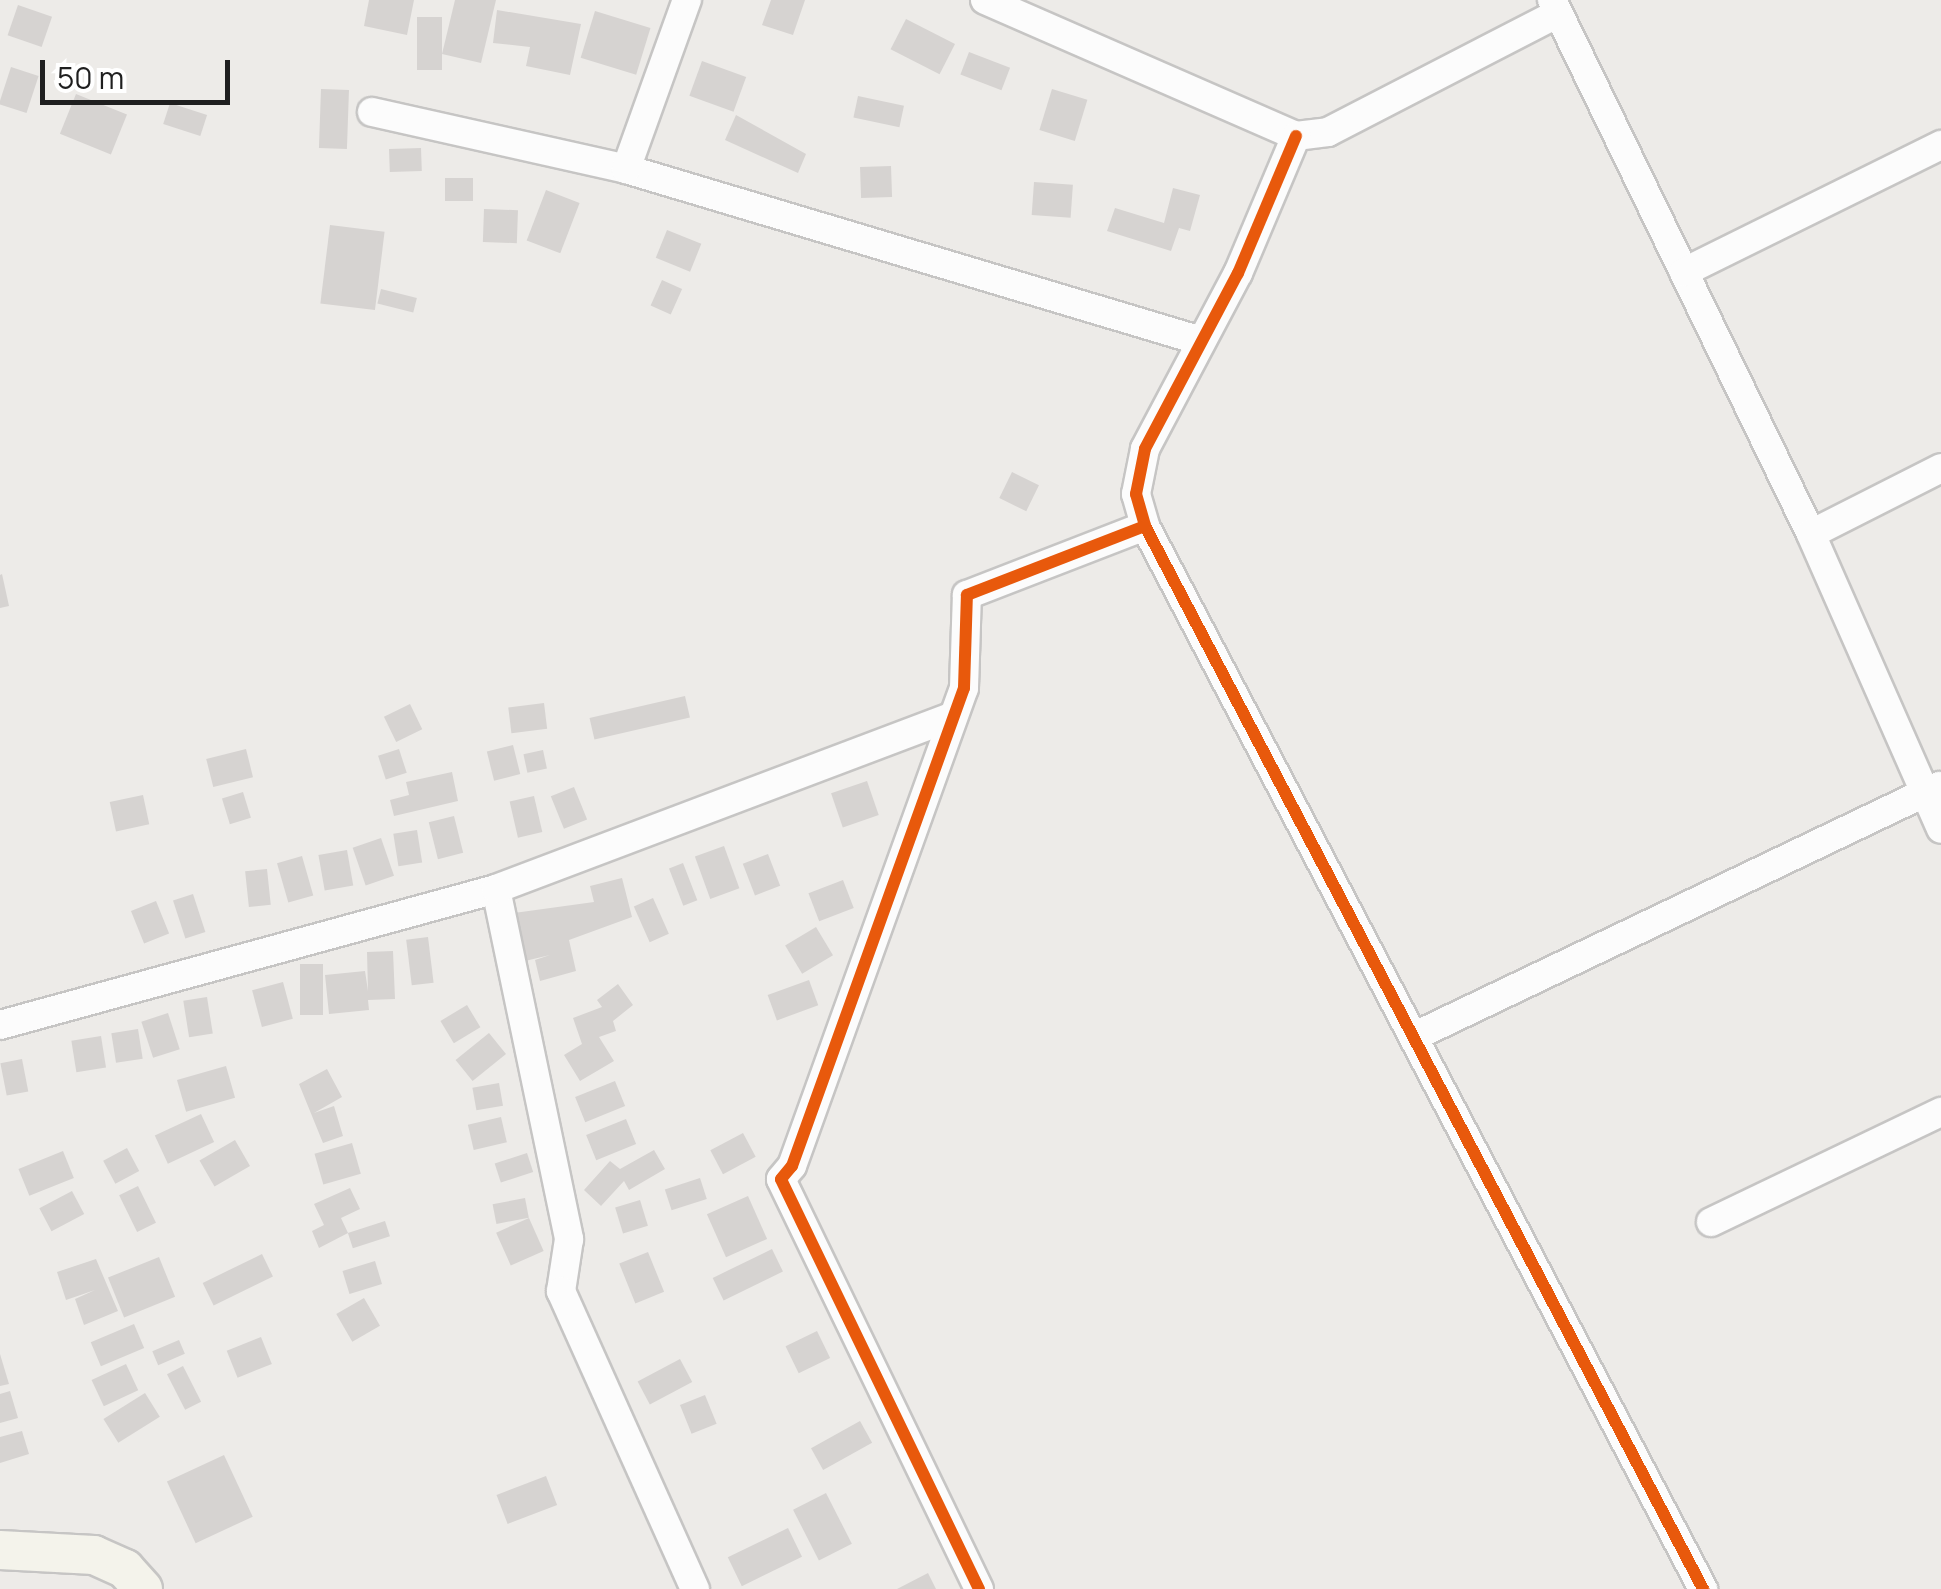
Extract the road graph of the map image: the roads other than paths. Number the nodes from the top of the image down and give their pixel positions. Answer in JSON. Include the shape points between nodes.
{"nodes":[{"id":1,"x":687,"y":0,"type":"edge"},
{"id":2,"x":984,"y":0,"type":"edge"},
{"id":3,"x":1554,"y":7,"type":"edge"},
{"id":4,"x":372,"y":112,"type":"dead end"},
{"id":5,"x":1296,"y":136,"type":"junction"},
{"id":6,"x":1941,"y":145,"type":"edge"},
{"id":7,"x":626,"y":170,"type":"junction"},
{"id":8,"x":1684,"y":272,"type":"junction"},
{"id":9,"x":1198,"y":340,"type":"junction"},
{"id":10,"x":1941,"y":468,"type":"edge"},
{"id":11,"x":1145,"y":526,"type":"junction"},
{"id":12,"x":1810,"y":534,"type":"junction"},
{"id":13,"x":949,"y":718,"type":"junction"},
{"id":14,"x":1932,"y":789,"type":"edge"},
{"id":15,"x":1941,"y":830,"type":"edge"},
{"id":16,"x":496,"y":888,"type":"junction"},
{"id":17,"x":0,"y":1025,"type":"edge"},
{"id":18,"x":1413,"y":1038,"type":"junction"},
{"id":19,"x":1941,"y":1112,"type":"edge"},
{"id":20,"x":1711,"y":1222,"type":"dead end"},
{"id":21,"x":0,"y":1550,"type":"edge"},
{"id":22,"x":143,"y":1589,"type":"edge"},
{"id":23,"x":695,"y":1589,"type":"edge"},
{"id":24,"x":979,"y":1589,"type":"edge"},
{"id":25,"x":1703,"y":1589,"type":"edge"}],
"edges":[{"from":1,"to":7,"type":"street"},
{"from":2,"to":5,"type":"street"},
{"from":3,"to":5,"type":"street","via":[[1328,132]]},
{"from":3,"to":8,"type":"street"},
{"from":4,"to":7,"type":"street"},
{"from":5,"to":9,"type":"street","via":[[1238,273]]},
{"from":6,"to":8,"type":"street"},
{"from":7,"to":9,"type":"street"},
{"from":8,"to":12,"type":"street"},
{"from":9,"to":11,"type":"street","via":[[1145,449],[1136,494]]},
{"from":10,"to":12,"type":"street"},
{"from":11,"to":13,"type":"street","via":[[967,596],[964,688]]},
{"from":11,"to":18,"type":"street"},
{"from":12,"to":14,"type":"street"},
{"from":13,"to":16,"type":"street"},
{"from":13,"to":24,"type":"street","via":[[792,1166],[781,1179]]},
{"from":14,"to":15,"type":"street"},
{"from":14,"to":18,"type":"street"},
{"from":16,"to":17,"type":"street"},
{"from":16,"to":23,"type":"street","via":[[569,1239],[561,1291]]},
{"from":18,"to":25,"type":"street"},
{"from":19,"to":20,"type":"street"},
{"from":21,"to":22,"type":"main road","via":[[94,1555],[125,1570]]}]}
